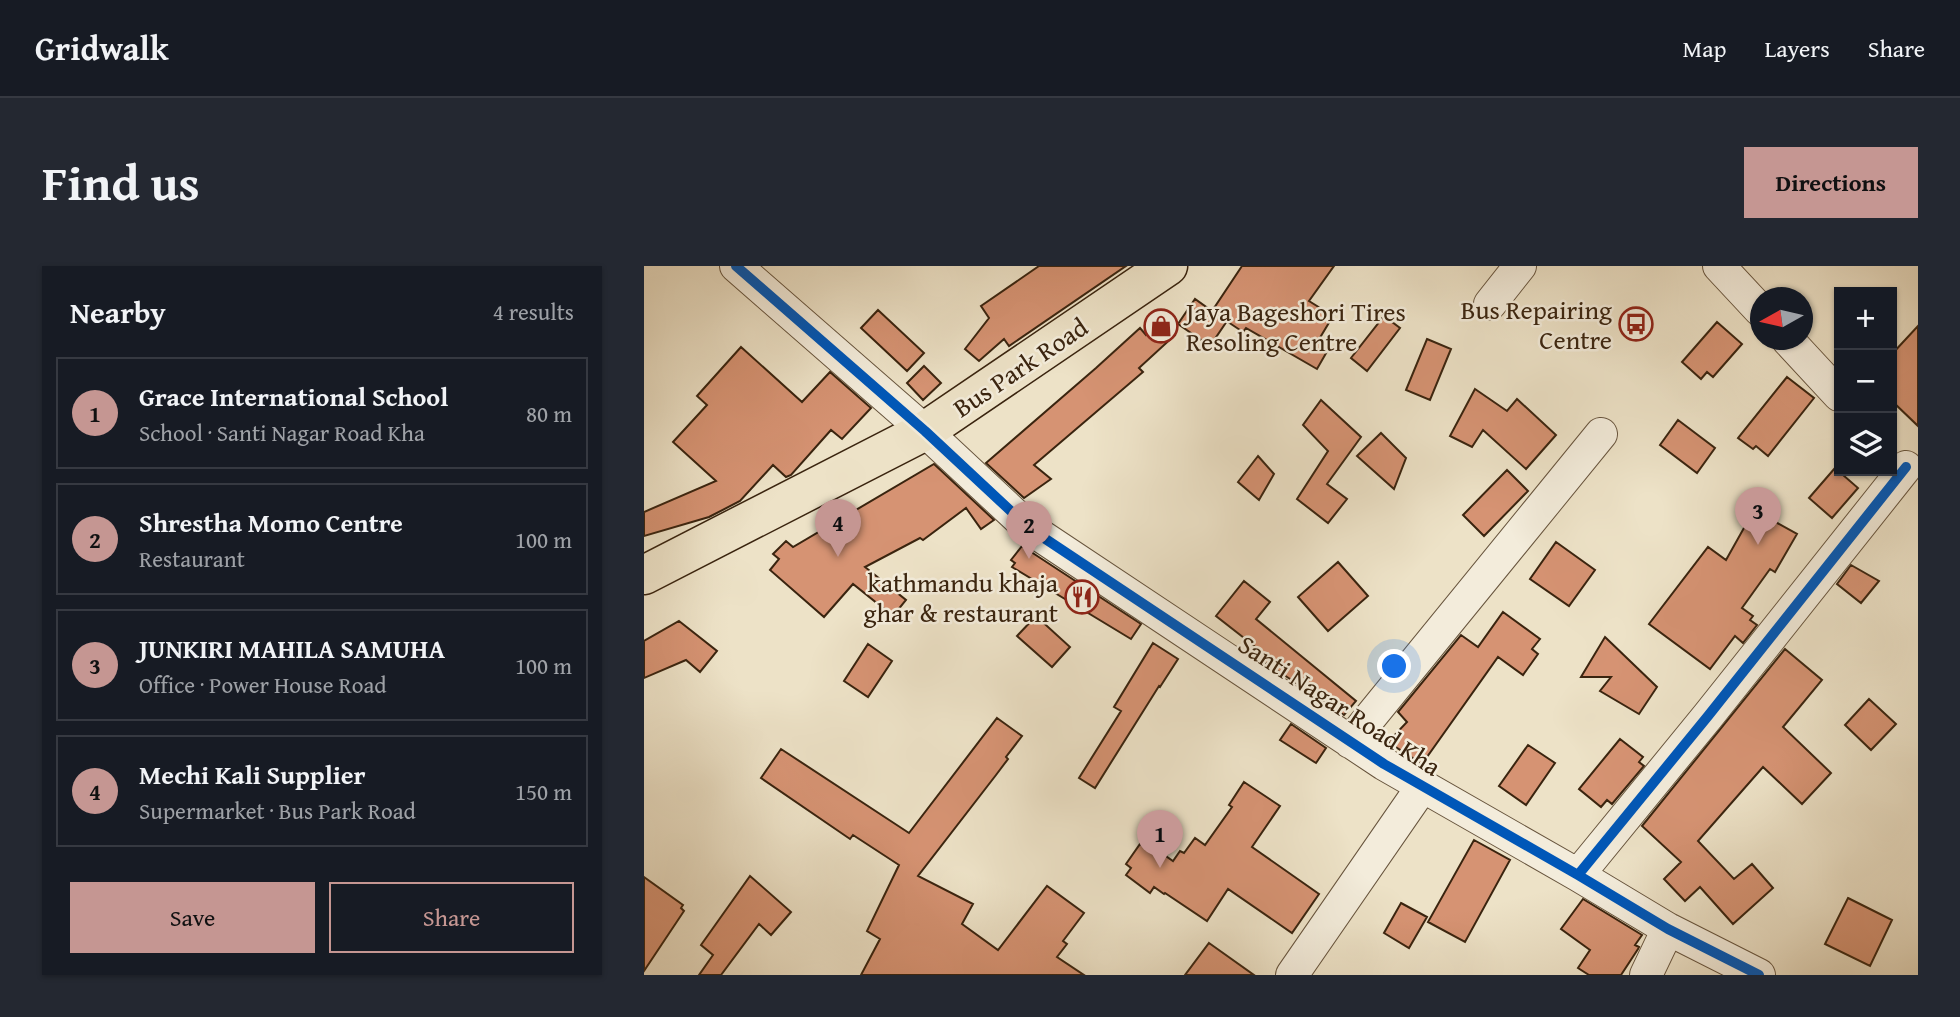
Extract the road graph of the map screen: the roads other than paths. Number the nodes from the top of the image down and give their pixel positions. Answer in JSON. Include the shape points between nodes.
{"nodes":[{"id":1,"x":736,"y":266,"type":"edge"},
{"id":2,"x":1168,"y":266,"type":"edge"},
{"id":3,"x":1520,"y":266,"type":"edge"},
{"id":4,"x":1719,"y":266,"type":"edge"},
{"id":5,"x":1750,"y":299,"type":"edge"},
{"id":6,"x":1490,"y":303,"type":"dead end"},
{"id":7,"x":1797,"y":350,"type":"edge"},
{"id":8,"x":1834,"y":390,"type":"edge"},
{"id":9,"x":925,"y":431,"type":"junction"},
{"id":10,"x":1601,"y":434,"type":"dead end"},
{"id":11,"x":1905,"y":466,"type":"edge"},
{"id":12,"x":644,"y":575,"type":"edge"},
{"id":13,"x":1350,"y":741,"type":"junction"},
{"id":14,"x":1422,"y":787,"type":"junction"},
{"id":15,"x":1578,"y":875,"type":"junction"},
{"id":16,"x":1668,"y":929,"type":"junction"},
{"id":17,"x":1292,"y":975,"type":"edge"},
{"id":18,"x":1646,"y":975,"type":"edge"},
{"id":19,"x":1759,"y":975,"type":"edge"}],
"edges":[{"from":1,"to":9,"type":"street","name":"Santi Nagar Road Kha"},
{"from":2,"to":9,"type":"main road","name":"Bus Park Road"},
{"from":3,"to":6,"type":"street"},
{"from":4,"to":5,"type":"street"},
{"from":7,"to":8,"type":"street"},
{"from":9,"to":12,"type":"main road","name":"Bus Park Road"},
{"from":9,"to":13,"type":"street","name":"Santi Nagar Road Kha","via":[[1029,528]]},
{"from":10,"to":13,"type":"street"},
{"from":11,"to":15,"type":"street"},
{"from":13,"to":14,"type":"street","name":"Santi Nagar Road Kha"},
{"from":14,"to":15,"type":"street","name":"Santi Nagar Road Kha"},
{"from":14,"to":17,"type":"street"},
{"from":15,"to":16,"type":"street","name":"Santi Nagar Road Kha"},
{"from":16,"to":18,"type":"street"},
{"from":16,"to":19,"type":"street","name":"Santi Nagar Road Kha"}]}
